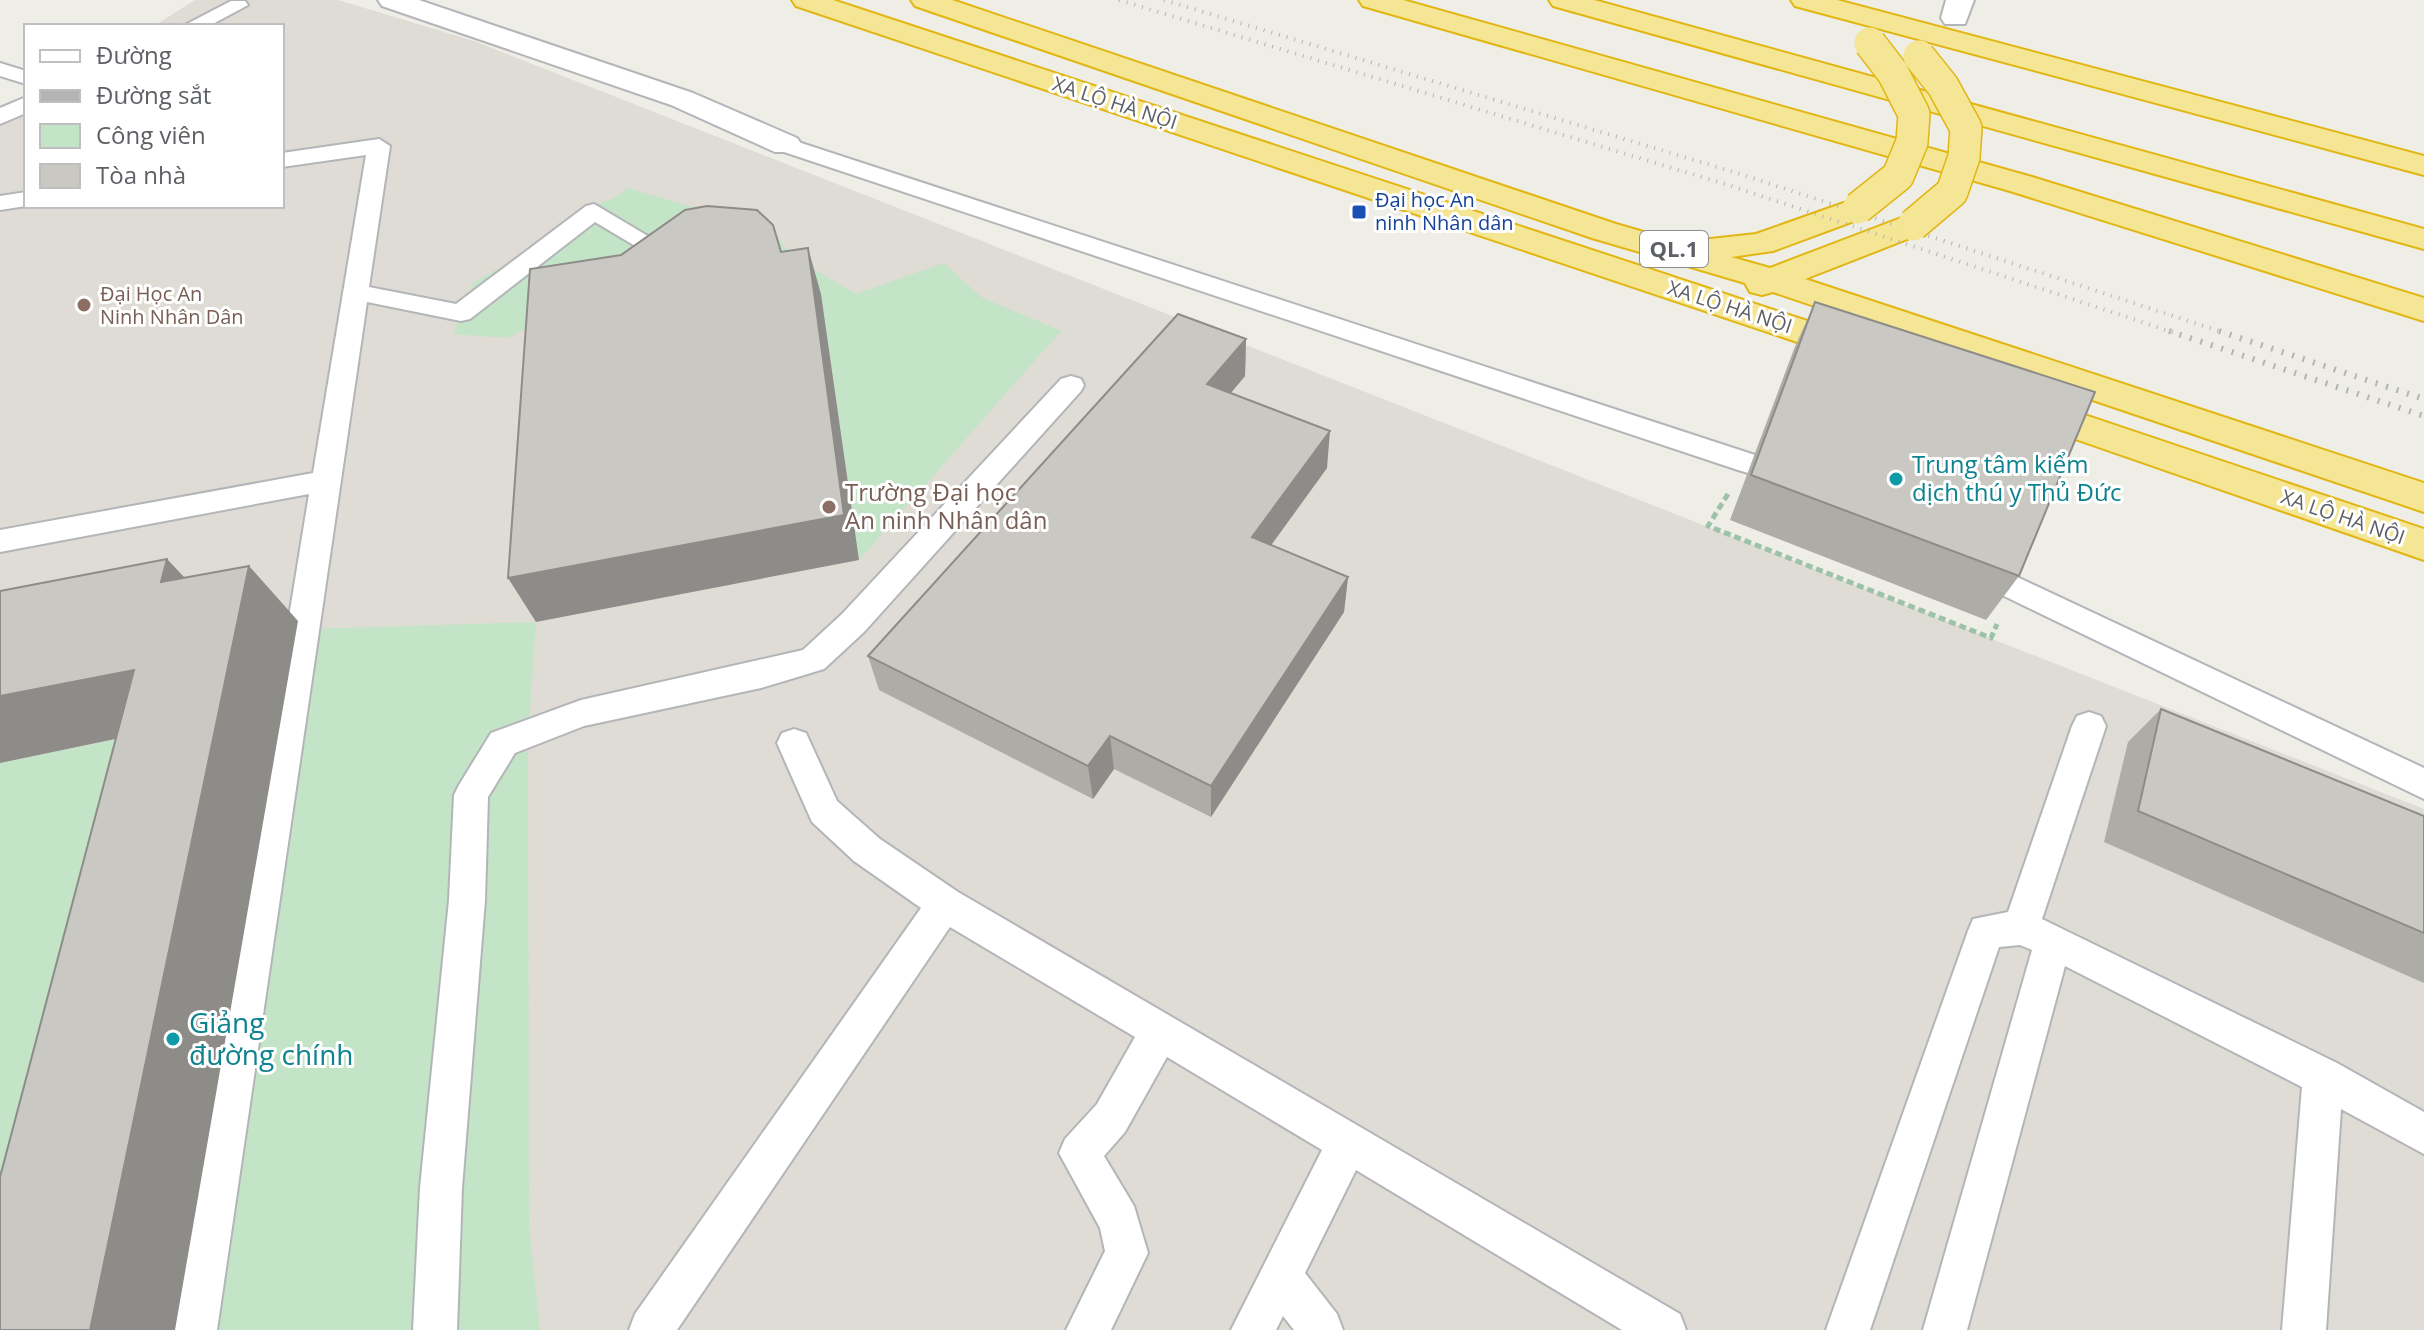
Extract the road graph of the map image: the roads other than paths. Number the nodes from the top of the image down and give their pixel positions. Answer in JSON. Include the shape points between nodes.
{"nodes":[{"id":1,"x":392,"y":0,"type":"edge"},
{"id":2,"x":806,"y":0,"type":"edge"},
{"id":3,"x":925,"y":0,"type":"edge"},
{"id":4,"x":1373,"y":0,"type":"edge"},
{"id":5,"x":1563,"y":0,"type":"edge"},
{"id":6,"x":1830,"y":2,"type":"edge"},
{"id":7,"x":240,"y":3,"type":"edge"},
{"id":8,"x":1879,"y":10,"type":"edge"},
{"id":9,"x":1954,"y":18,"type":"edge"},
{"id":10,"x":197,"y":24,"type":"edge"},
{"id":11,"x":231,"y":24,"type":"edge"},
{"id":12,"x":0,"y":69,"type":"edge"},
{"id":13,"x":24,"y":77,"type":"edge"},
{"id":14,"x":24,"y":105,"type":"edge"},
{"id":15,"x":0,"y":117,"type":"edge"},
{"id":16,"x":786,"y":145,"type":"joint"},
{"id":17,"x":2424,"y":145,"type":"edge"},
{"id":18,"x":284,"y":160,"type":"edge"},
{"id":19,"x":2424,"y":166,"type":"edge"},
{"id":20,"x":24,"y":199,"type":"edge"},
{"id":21,"x":0,"y":203,"type":"edge"},
{"id":22,"x":2424,"y":239,"type":"edge"},
{"id":23,"x":1682,"y":251,"type":"junction"},
{"id":24,"x":666,"y":254,"type":"edge"},
{"id":25,"x":1772,"y":280,"type":"junction"},
{"id":26,"x":356,"y":292,"type":"junction"},
{"id":27,"x":1715,"y":301,"type":"junction"},
{"id":28,"x":2424,"y":310,"type":"edge"},
{"id":29,"x":1893,"y":362,"type":"edge"},
{"id":30,"x":1071,"y":385,"type":"dead end"},
{"id":31,"x":1997,"y":398,"type":"edge"},
{"id":32,"x":1748,"y":463,"type":"road end"},
{"id":33,"x":326,"y":481,"type":"junction"},
{"id":34,"x":2424,"y":498,"type":"edge"},
{"id":35,"x":0,"y":541,"type":"edge"},
{"id":36,"x":2424,"y":545,"type":"edge"},
{"id":37,"x":2015,"y":588,"type":"edge"},
{"id":38,"x":2089,"y":726,"type":"dead end"},
{"id":39,"x":794,"y":743,"type":"dead end"},
{"id":40,"x":2424,"y":784,"type":"edge"},
{"id":41,"x":945,"y":904,"type":"junction"},
{"id":42,"x":2037,"y":934,"type":"junction"},
{"id":43,"x":1160,"y":1031,"type":"junction"},
{"id":44,"x":2323,"y":1077,"type":"junction"},
{"id":45,"x":2424,"y":1134,"type":"edge"},
{"id":46,"x":1348,"y":1142,"type":"junction"},
{"id":47,"x":1280,"y":1276,"type":"junction"},
{"id":48,"x":662,"y":1326,"type":"edge"},
{"id":49,"x":195,"y":1330,"type":"edge"},
{"id":50,"x":435,"y":1330,"type":"edge"},
{"id":51,"x":1088,"y":1330,"type":"edge"},
{"id":52,"x":1253,"y":1330,"type":"edge"},
{"id":53,"x":1321,"y":1330,"type":"edge"},
{"id":54,"x":1664,"y":1330,"type":"edge"},
{"id":55,"x":1848,"y":1330,"type":"edge"},
{"id":56,"x":1945,"y":1330,"type":"edge"},
{"id":57,"x":2304,"y":1330,"type":"edge"}],
"edges":[{"from":1,"to":16,"type":"street","via":[[682,99]]},
{"from":2,"to":27,"type":"highway","name":"XA LỘ HÀ NỘI","number":"QL.1"},
{"from":3,"to":23,"type":"highway","name":"XA LỘ HÀ NỘI","number":"QL.1","via":[[1604,231]]},
{"from":4,"to":28,"type":"highway","via":[[2021,184]]},
{"from":5,"to":22,"type":"highway"},
{"from":6,"to":8,"type":"highway"},
{"from":6,"to":23,"type":"highway","bridge":true,"via":[[1886,63],[1914,114],[1912,142],[1898,176],[1858,208],[1761,244]]},
{"from":7,"to":10,"type":"lane"},
{"from":7,"to":11,"type":"lane"},
{"from":8,"to":9,"type":"highway"},
{"from":8,"to":25,"type":"highway","bridge":true,"via":[[1943,86],[1966,128],[1964,157],[1952,192],[1913,225]]},
{"from":9,"to":17,"type":"highway"},
{"from":9,"to":19,"type":"highway"},
{"from":12,"to":13,"type":"lane"},
{"from":14,"to":15,"type":"lane"},
{"from":16,"to":32,"type":"lane"},
{"from":18,"to":26,"type":"lane","via":[[379,146]]},
{"from":20,"to":21,"type":"lane"},
{"from":23,"to":25,"type":"highway","name":"XA LỘ HÀ NỘI","number":"QL.1"},
{"from":24,"to":26,"type":"lane","via":[[594,211],[461,313]]},
{"from":25,"to":27,"type":"highway"},
{"from":25,"to":34,"type":"highway","name":"XA LỘ HÀ NỘI","number":"QL.1"},
{"from":26,"to":33,"type":"lane"},
{"from":27,"to":29,"type":"highway","name":"XA LỘ HÀ NỘI","number":"QL.1"},
{"from":30,"to":50,"type":"lane","via":[[813,660],[581,713],[503,743],[471,795]]},
{"from":31,"to":36,"type":"highway","name":"XA LỘ HÀ NỘI"},
{"from":33,"to":35,"type":"lane"},
{"from":33,"to":49,"type":"lane"},
{"from":37,"to":40,"type":"lane"},
{"from":38,"to":42,"type":"lane"},
{"from":39,"to":41,"type":"lane","via":[[824,811],[867,850]]},
{"from":41,"to":43,"type":"lane"},
{"from":41,"to":48,"type":"lane"},
{"from":42,"to":44,"type":"lane"},
{"from":42,"to":55,"type":"lane","via":[[1986,931]]},
{"from":42,"to":56,"type":"lane"},
{"from":43,"to":46,"type":"lane"},
{"from":43,"to":51,"type":"lane","via":[[1111,1118],[1079,1153],[1119,1221],[1127,1253]]},
{"from":44,"to":45,"type":"lane"},
{"from":44,"to":57,"type":"lane"},
{"from":46,"to":47,"type":"lane"},
{"from":46,"to":54,"type":"lane"},
{"from":47,"to":52,"type":"lane"},
{"from":47,"to":53,"type":"lane"}]}
